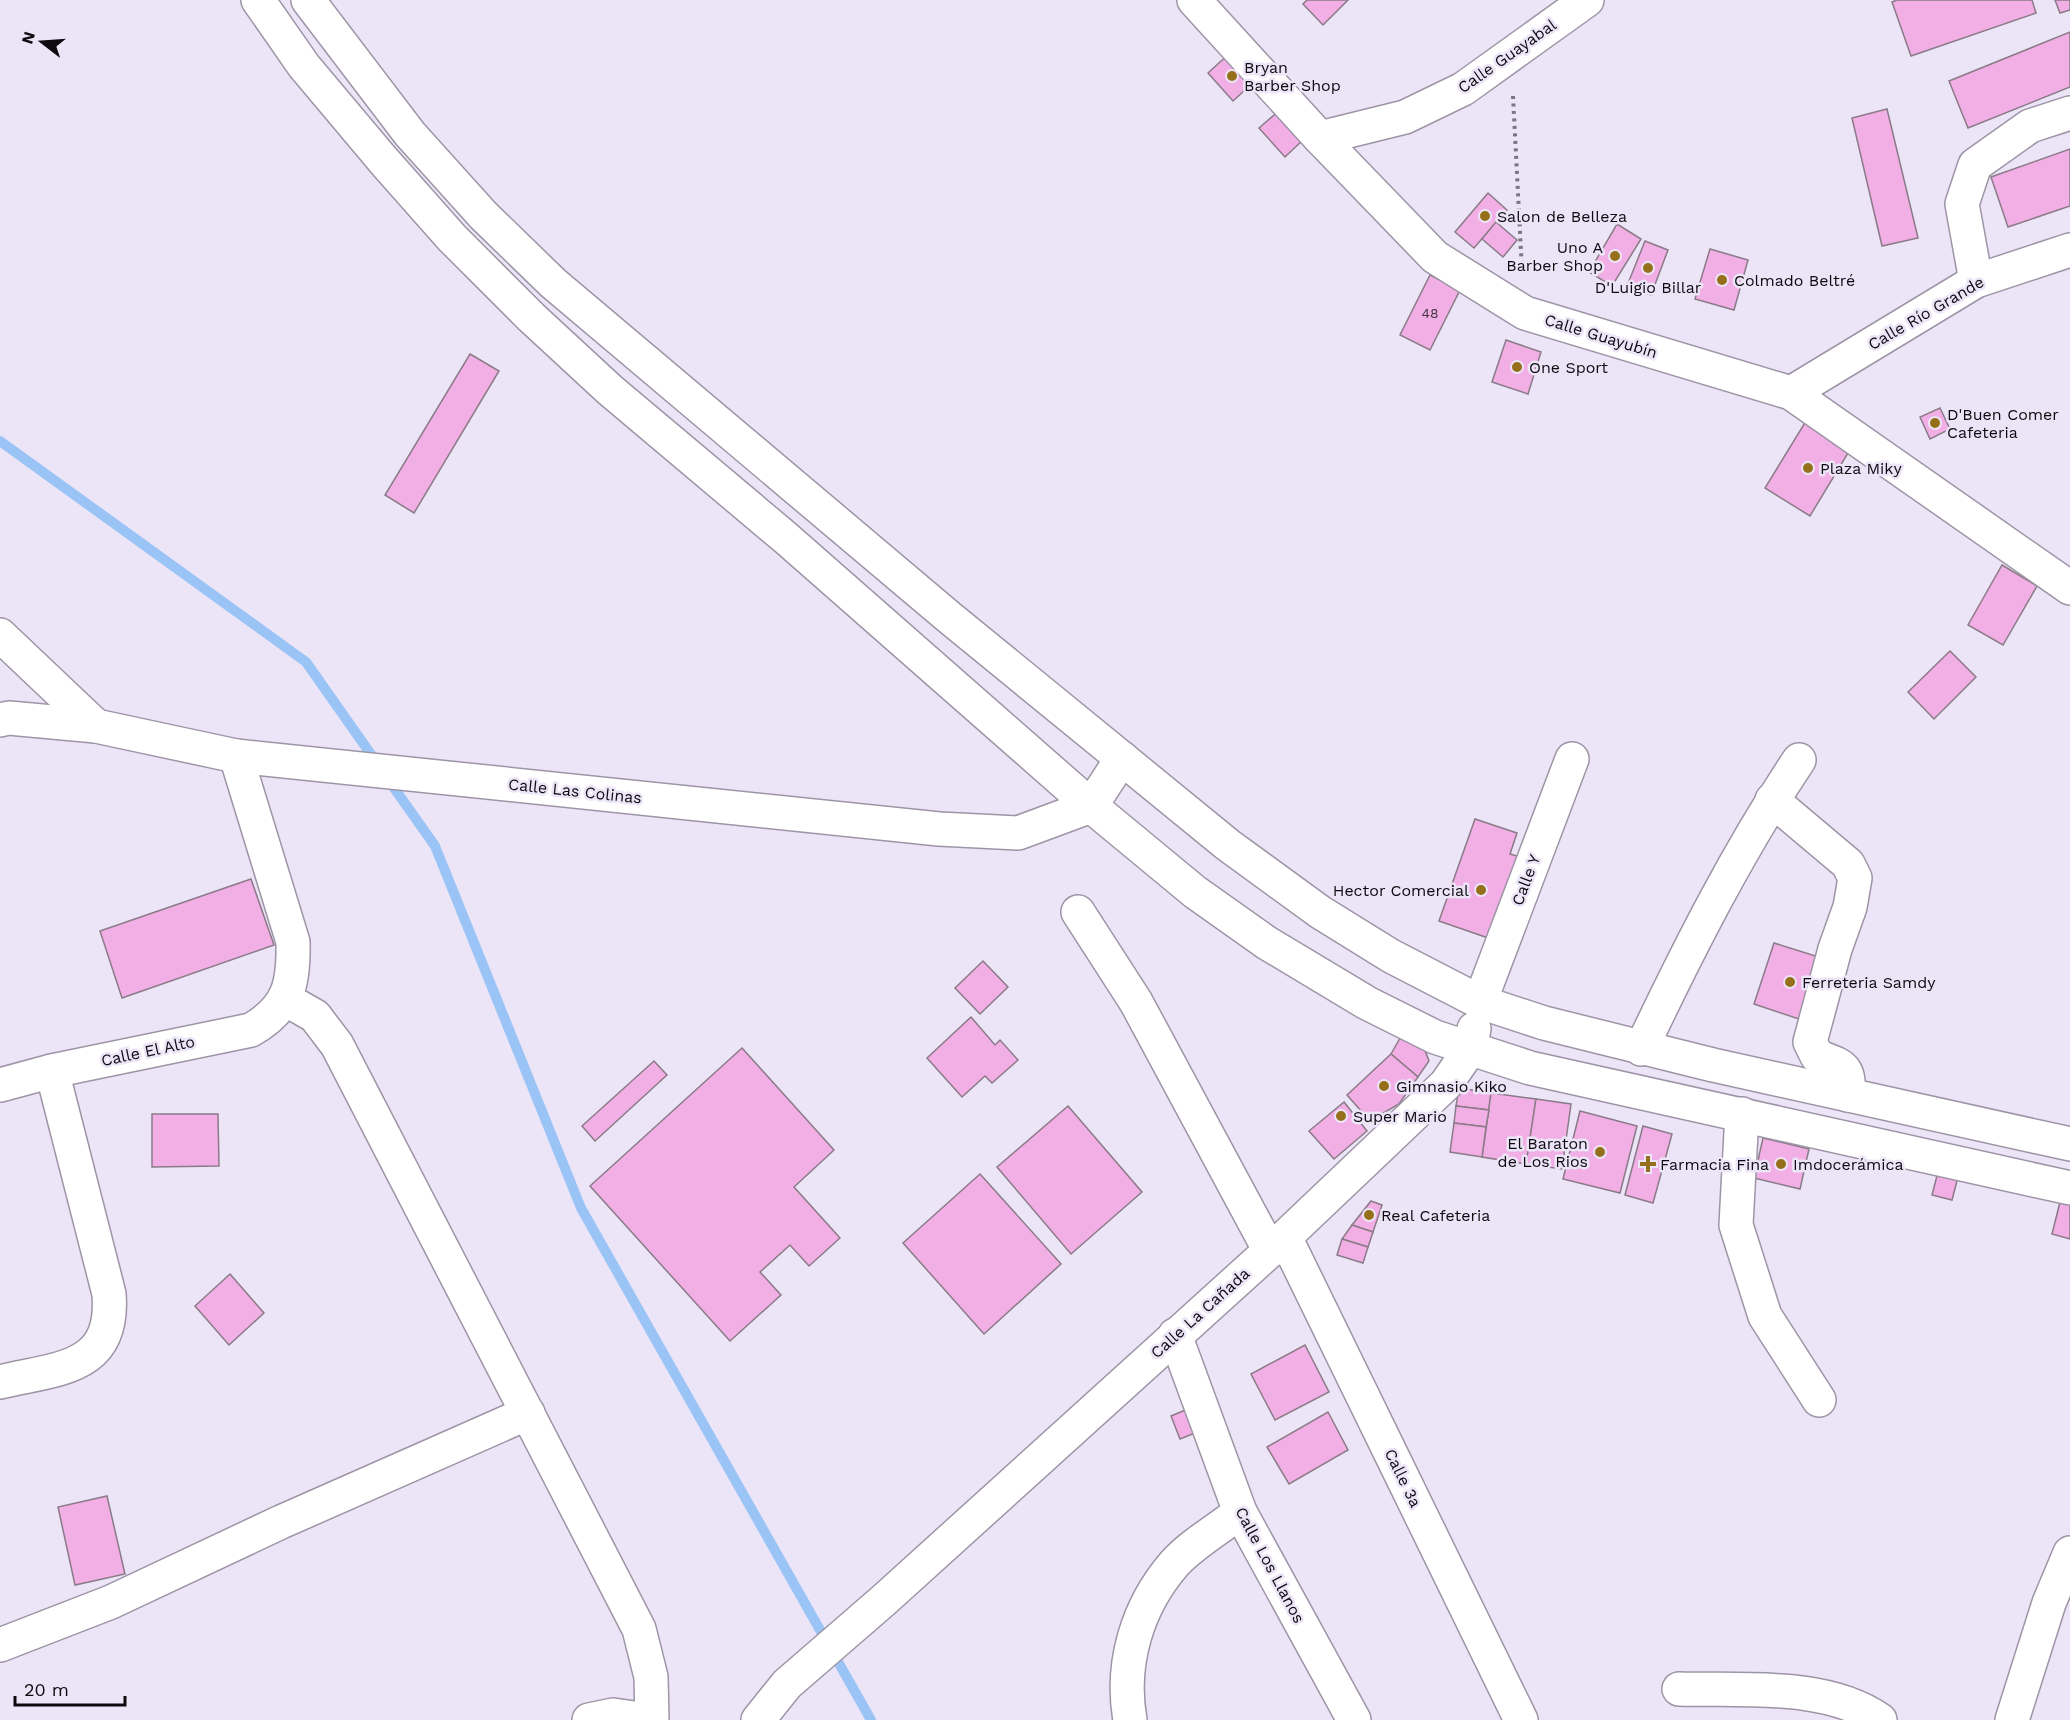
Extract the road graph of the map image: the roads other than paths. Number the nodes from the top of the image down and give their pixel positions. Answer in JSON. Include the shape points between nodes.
{"nodes":[{"id":1,"x":258,"y":0,"type":"edge"},
{"id":2,"x":308,"y":0,"type":"edge"},
{"id":3,"x":1194,"y":0,"type":"edge"},
{"id":4,"x":1587,"y":0,"type":"edge"},
{"id":5,"x":2070,"y":113,"type":"edge"},
{"id":6,"x":1320,"y":138,"type":"junction"},
{"id":7,"x":2070,"y":250,"type":"edge"},
{"id":8,"x":1976,"y":281,"type":"junction"},
{"id":9,"x":1791,"y":393,"type":"junction"},
{"id":10,"x":2070,"y":588,"type":"edge"},
{"id":11,"x":0,"y":635,"type":"edge"},
{"id":12,"x":0,"y":720,"type":"edge"},
{"id":13,"x":96,"y":726,"type":"junction"},
{"id":14,"x":236,"y":756,"type":"junction"},
{"id":15,"x":1122,"y":758,"type":"junction"},
{"id":16,"x":1572,"y":759,"type":"dead end"},
{"id":17,"x":1799,"y":760,"type":"dead end"},
{"id":18,"x":1772,"y":800,"type":"junction"},
{"id":19,"x":1091,"y":806,"type":"junction"},
{"id":20,"x":1078,"y":912,"type":"dead end"},
{"id":21,"x":285,"y":999,"type":"junction"},
{"id":22,"x":1480,"y":1002,"type":"junction"},
{"id":23,"x":1470,"y":1049,"type":"junction"},
{"id":24,"x":1641,"y":1049,"type":"junction"},
{"id":25,"x":52,"y":1071,"type":"junction"},
{"id":26,"x":0,"y":1085,"type":"edge"},
{"id":27,"x":1848,"y":1095,"type":"junction"},
{"id":28,"x":1742,"y":1114,"type":"junction"},
{"id":29,"x":2070,"y":1144,"type":"edge"},
{"id":30,"x":2070,"y":1188,"type":"edge"},
{"id":31,"x":1277,"y":1244,"type":"junction"},
{"id":32,"x":1175,"y":1335,"type":"junction"},
{"id":33,"x":0,"y":1382,"type":"edge"},
{"id":34,"x":1819,"y":1400,"type":"dead end"},
{"id":35,"x":528,"y":1413,"type":"junction"},
{"id":36,"x":1240,"y":1512,"type":"junction"},
{"id":37,"x":2070,"y":1553,"type":"edge"},
{"id":38,"x":0,"y":1645,"type":"edge"},
{"id":39,"x":1679,"y":1689,"type":"dead end"},
{"id":40,"x":589,"y":1720,"type":"edge"},
{"id":41,"x":650,"y":1720,"type":"edge"},
{"id":42,"x":758,"y":1720,"type":"edge"},
{"id":43,"x":1130,"y":1720,"type":"edge"},
{"id":44,"x":1354,"y":1720,"type":"edge"},
{"id":45,"x":1521,"y":1720,"type":"edge"},
{"id":46,"x":1880,"y":1720,"type":"edge"},
{"id":47,"x":2012,"y":1720,"type":"edge"}],
"edges":[{"from":1,"to":19,"type":"street","via":[[304,66],[383,160],[531,317],[610,390],[787,539]]},
{"from":2,"to":15,"type":"street","via":[[410,134],[483,215],[553,283],[821,512]]},
{"from":3,"to":6,"type":"street","name":"Calle Guayubín"},
{"from":4,"to":6,"type":"street","name":"Calle Guayabal","via":[[1463,89],[1405,117]]},
{"from":5,"to":8,"type":"street","via":[[2030,126],[1975,165],[1962,204]]},
{"from":6,"to":9,"type":"street","name":"Calle Guayubín","via":[[1435,257],[1525,313]]},
{"from":7,"to":8,"type":"street","name":"Calle Río Grande"},
{"from":8,"to":9,"type":"street","name":"Calle Río Grande"},
{"from":9,"to":10,"type":"street","name":"Calle Guayubín"},
{"from":11,"to":13,"type":"street"},
{"from":12,"to":13,"type":"street","name":"Calle Las Colinas"},
{"from":13,"to":14,"type":"street","name":"Calle Las Colinas"},
{"from":14,"to":19,"type":"street","name":"Calle Las Colinas","via":[[973,831],[1018,833]]},
{"from":14,"to":21,"type":"street","via":[[293,942],[294,971]]},
{"from":15,"to":19,"type":"street"},
{"from":15,"to":22,"type":"street","via":[[1228,846],[1320,912],[1391,956]]},
{"from":16,"to":22,"type":"street","name":"Calle Y"},
{"from":17,"to":18,"type":"street"},
{"from":18,"to":24,"type":"street","via":[[1682,964]]},
{"from":18,"to":27,"type":"street","via":[[1848,864],[1855,878],[1810,1042],[1816,1056],[1843,1066]]},
{"from":19,"to":23,"type":"street","via":[[1195,892],[1267,944],[1367,1003],[1435,1037]]},
{"from":20,"to":31,"type":"street","name":"Calle 3a","via":[[1136,1002]]},
{"from":21,"to":25,"type":"street","name":"Calle El Alto","via":[[271,1018],[250,1030]]},
{"from":21,"to":35,"type":"street","via":[[315,1016],[338,1045]]},
{"from":22,"to":23,"type":"street","name":"Calle La Cañada"},
{"from":22,"to":24,"type":"street"},
{"from":23,"to":28,"type":"street","via":[[1530,1068]]},
{"from":23,"to":31,"type":"street","name":"Calle La Cañada","via":[[1446,1084]]},
{"from":24,"to":27,"type":"street"},
{"from":25,"to":26,"type":"street","name":"Calle El Alto"},
{"from":25,"to":33,"type":"street","via":[[109,1294],[111,1317],[104,1338],[93,1353],[77,1363]]},
{"from":27,"to":29,"type":"street"},
{"from":28,"to":30,"type":"street"},
{"from":28,"to":34,"type":"street","via":[[1736,1225],[1765,1316]]},
{"from":31,"to":32,"type":"street","name":"Calle La Cañada"},
{"from":31,"to":45,"type":"street","name":"Calle 3a"},
{"from":32,"to":36,"type":"street","name":"Calle Los Llanos"},
{"from":32,"to":42,"type":"street","name":"Calle La Cañada","via":[[787,1683]]},
{"from":35,"to":38,"type":"street","via":[[111,1602]]},
{"from":35,"to":41,"type":"street","via":[[639,1629],[651,1677]]},
{"from":36,"to":43,"type":"street","via":[[1175,1563],[1145,1606],[1130,1651],[1126,1698]]},
{"from":36,"to":44,"type":"street","name":"Calle Los Llanos"},
{"from":37,"to":47,"type":"street","via":[[2049,1603]]},
{"from":39,"to":46,"type":"street","via":[[1812,1694],[1863,1708]]},
{"from":40,"to":41,"type":"street","via":[[613,1715]]}]}
